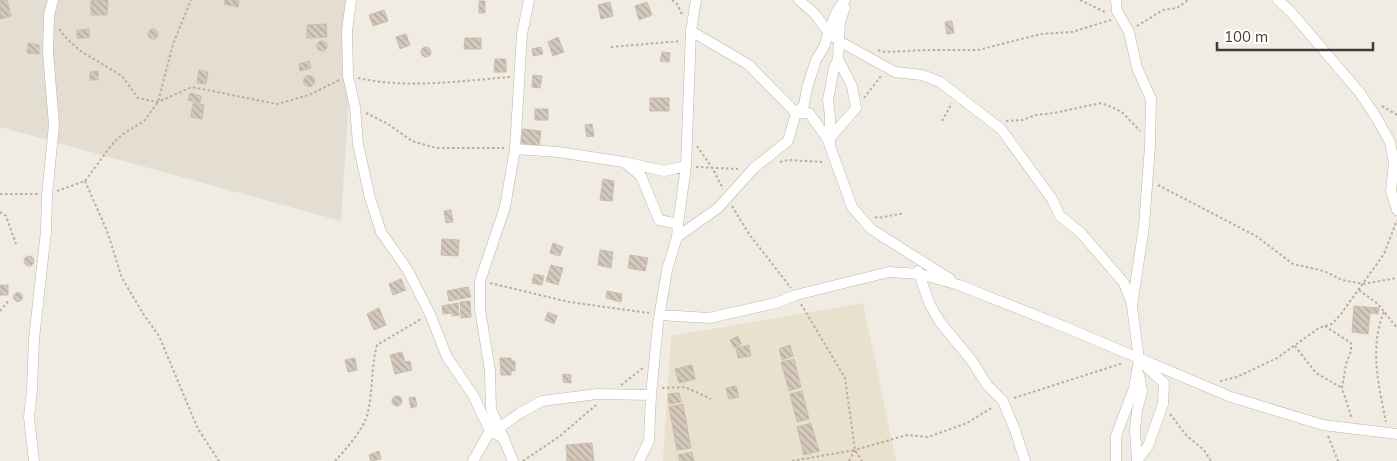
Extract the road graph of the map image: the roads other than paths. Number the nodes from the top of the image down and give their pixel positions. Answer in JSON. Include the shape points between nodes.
{"nodes":[{"id":1,"x":53,"y":0,"type":"edge"},
{"id":2,"x":351,"y":0,"type":"edge"},
{"id":3,"x":529,"y":0,"type":"edge"},
{"id":4,"x":696,"y":0,"type":"edge"},
{"id":5,"x":799,"y":0,"type":"edge"},
{"id":6,"x":847,"y":0,"type":"edge"},
{"id":7,"x":1116,"y":0,"type":"edge"},
{"id":8,"x":1278,"y":0,"type":"edge"},
{"id":9,"x":828,"y":32,"type":"junction"},
{"id":10,"x":691,"y":36,"type":"junction"},
{"id":11,"x":839,"y":41,"type":"junction"},
{"id":12,"x":838,"y":59,"type":"junction"},
{"id":13,"x":796,"y":113,"type":"junction"},
{"id":14,"x":830,"y":142,"type":"junction"},
{"id":15,"x":515,"y":148,"type":"junction"},
{"id":16,"x":624,"y":162,"type":"junction"},
{"id":17,"x":686,"y":166,"type":"junction"},
{"id":18,"x":1397,"y":210,"type":"edge"},
{"id":19,"x":678,"y":224,"type":"junction"},
{"id":20,"x":677,"y":237,"type":"junction"},
{"id":21,"x":898,"y":245,"type":"junction"},
{"id":22,"x":920,"y":274,"type":"junction"},
{"id":23,"x":959,"y":285,"type":"junction"},
{"id":24,"x":1132,"y":306,"type":"junction"},
{"id":25,"x":660,"y":315,"type":"junction"},
{"id":26,"x":1138,"y":362,"type":"junction"},
{"id":27,"x":652,"y":391,"type":"junction"},
{"id":28,"x":495,"y":429,"type":"junction"},
{"id":29,"x":1393,"y":434,"type":"edge"},
{"id":30,"x":34,"y":461,"type":"edge"},
{"id":31,"x":473,"y":461,"type":"edge"},
{"id":32,"x":513,"y":461,"type":"edge"},
{"id":33,"x":639,"y":461,"type":"edge"},
{"id":34,"x":1025,"y":461,"type":"edge"},
{"id":35,"x":1116,"y":461,"type":"edge"},
{"id":36,"x":1137,"y":461,"type":"edge"}],
"edges":[{"from":1,"to":30,"type":"street","via":[[48,15],[48,52],[54,125],[29,417]]},
{"from":2,"to":28,"type":"street","via":[[348,76],[358,144],[381,232],[407,269],[447,357]]},
{"from":3,"to":15,"type":"street","via":[[518,76]]},
{"from":4,"to":10,"type":"street"},
{"from":5,"to":9,"type":"street"},
{"from":6,"to":9,"type":"street","via":[[837,10]]},
{"from":6,"to":11,"type":"street","via":[[840,21]]},
{"from":7,"to":24,"type":"street","via":[[1120,20],[1129,32],[1137,68],[1151,99],[1144,226]]},
{"from":8,"to":18,"type":"street","via":[[1360,93],[1376,117],[1390,142],[1394,163],[1391,191]]},
{"from":9,"to":11,"type":"street"},
{"from":9,"to":13,"type":"street","via":[[816,60],[804,105]]},
{"from":10,"to":13,"type":"street","via":[[749,65]]},
{"from":10,"to":17,"type":"street"},
{"from":11,"to":12,"type":"street"},
{"from":11,"to":24,"type":"street","via":[[895,72],[922,75],[940,82],[1001,129],[1052,199],[1060,216],[1081,233],[1124,283]]},
{"from":12,"to":14,"type":"street","via":[[828,100]]},
{"from":12,"to":14,"type":"street","via":[[852,86],[856,108]]},
{"from":13,"to":14,"type":"street","via":[[810,113]]},
{"from":13,"to":20,"type":"street","via":[[788,141],[754,168],[718,208]]},
{"from":14,"to":21,"type":"street","via":[[852,207],[871,229]]},
{"from":15,"to":16,"type":"street"},
{"from":15,"to":28,"type":"street","via":[[505,207],[480,281],[480,310]]},
{"from":16,"to":17,"type":"street","via":[[664,171]]},
{"from":16,"to":19,"type":"street","via":[[641,176],[659,220]]},
{"from":17,"to":19,"type":"street"},
{"from":19,"to":20,"type":"street"},
{"from":20,"to":25,"type":"street","via":[[667,270]]},
{"from":21,"to":22,"type":"street","via":[[916,264]]},
{"from":21,"to":23,"type":"street"},
{"from":22,"to":23,"type":"street"},
{"from":22,"to":25,"type":"street","via":[[889,272],[709,318]]},
{"from":22,"to":34,"type":"street","via":[[930,305],[940,322],[1003,401]]},
{"from":23,"to":26,"type":"street"},
{"from":24,"to":26,"type":"street"},
{"from":25,"to":27,"type":"street"},
{"from":26,"to":29,"type":"street","via":[[1231,397],[1323,425]]},
{"from":26,"to":35,"type":"street","via":[[1134,388],[1116,436]]},
{"from":26,"to":36,"type":"street","via":[[1142,391],[1135,430]]},
{"from":26,"to":36,"type":"street","via":[[1164,383],[1163,404],[1148,446]]},
{"from":27,"to":28,"type":"street","via":[[542,401]]},
{"from":27,"to":33,"type":"street","via":[[649,441]]},
{"from":28,"to":31,"type":"street"},
{"from":28,"to":32,"type":"street","via":[[504,438]]}]}
